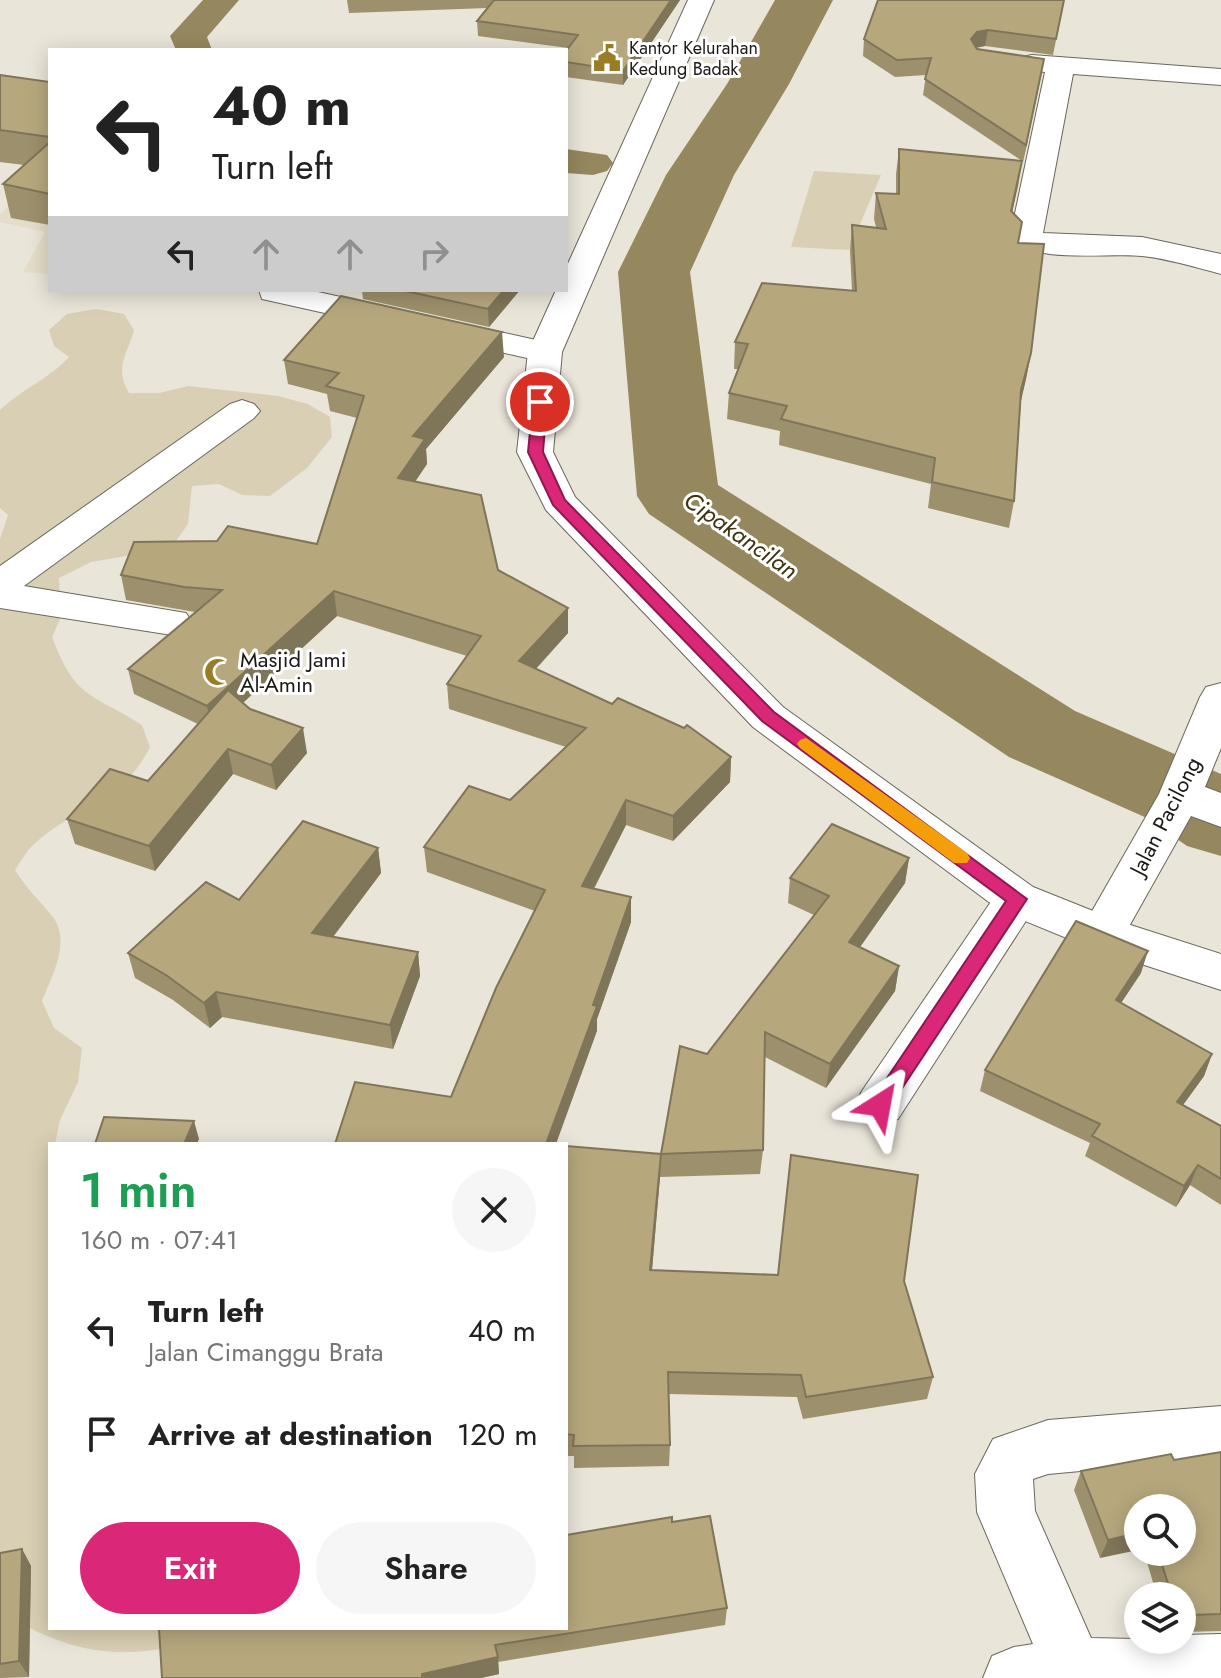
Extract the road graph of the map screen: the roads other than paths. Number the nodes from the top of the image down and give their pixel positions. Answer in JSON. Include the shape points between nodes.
{"nodes":[{"id":1,"x":701,"y":0,"type":"edge"},
{"id":2,"x":1000,"y":59,"type":"edge"},
{"id":3,"x":1060,"y":67,"type":"junction"},
{"id":4,"x":1221,"y":77,"type":"edge"},
{"id":5,"x":1221,"y":264,"type":"edge"},
{"id":6,"x":274,"y":292,"type":"dead end"},
{"id":7,"x":545,"y":352,"type":"junction"},
{"id":8,"x":242,"y":411,"type":"dead end"},
{"id":9,"x":0,"y":585,"type":"edge"},
{"id":10,"x":0,"y":595,"type":"edge"},
{"id":11,"x":172,"y":622,"type":"dead end"},
{"id":12,"x":1221,"y":697,"type":"edge"},
{"id":13,"x":1178,"y":799,"type":"junction"},
{"id":14,"x":1221,"y":811,"type":"edge"},
{"id":15,"x":1017,"y":899,"type":"junction"},
{"id":16,"x":1102,"y":934,"type":"junction"},
{"id":17,"x":1221,"y":972,"type":"edge"},
{"id":18,"x":880,"y":1105,"type":"dead end"},
{"id":19,"x":1221,"y":1432,"type":"edge"},
{"id":20,"x":1221,"y":1665,"type":"edge"},
{"id":21,"x":1104,"y":1672,"type":"edge"},
{"id":22,"x":1014,"y":1678,"type":"edge"}],
"edges":[{"from":1,"to":7,"type":"street"},
{"from":2,"to":3,"type":"street"},
{"from":3,"to":4,"type":"street"},
{"from":3,"to":5,"type":"street","via":[[1026,237],[1040,243],[1179,250]]},
{"from":6,"to":7,"type":"street"},
{"from":7,"to":15,"type":"street","via":[[535,452],[559,502],[768,717]]},
{"from":8,"to":9,"type":"street"},
{"from":10,"to":11,"type":"street"},
{"from":12,"to":13,"type":"street","name":"Jalan Pacilong"},
{"from":13,"to":14,"type":"street"},
{"from":13,"to":16,"type":"street","name":"Jalan Pacilong"},
{"from":15,"to":16,"type":"street"},
{"from":15,"to":18,"type":"street"},
{"from":16,"to":17,"type":"street"},
{"from":19,"to":21,"type":"street","via":[[1048,1447],[1013,1458],[1004,1474],[1006,1512]]},
{"from":20,"to":21,"type":"street"},
{"from":21,"to":22,"type":"street"}]}
